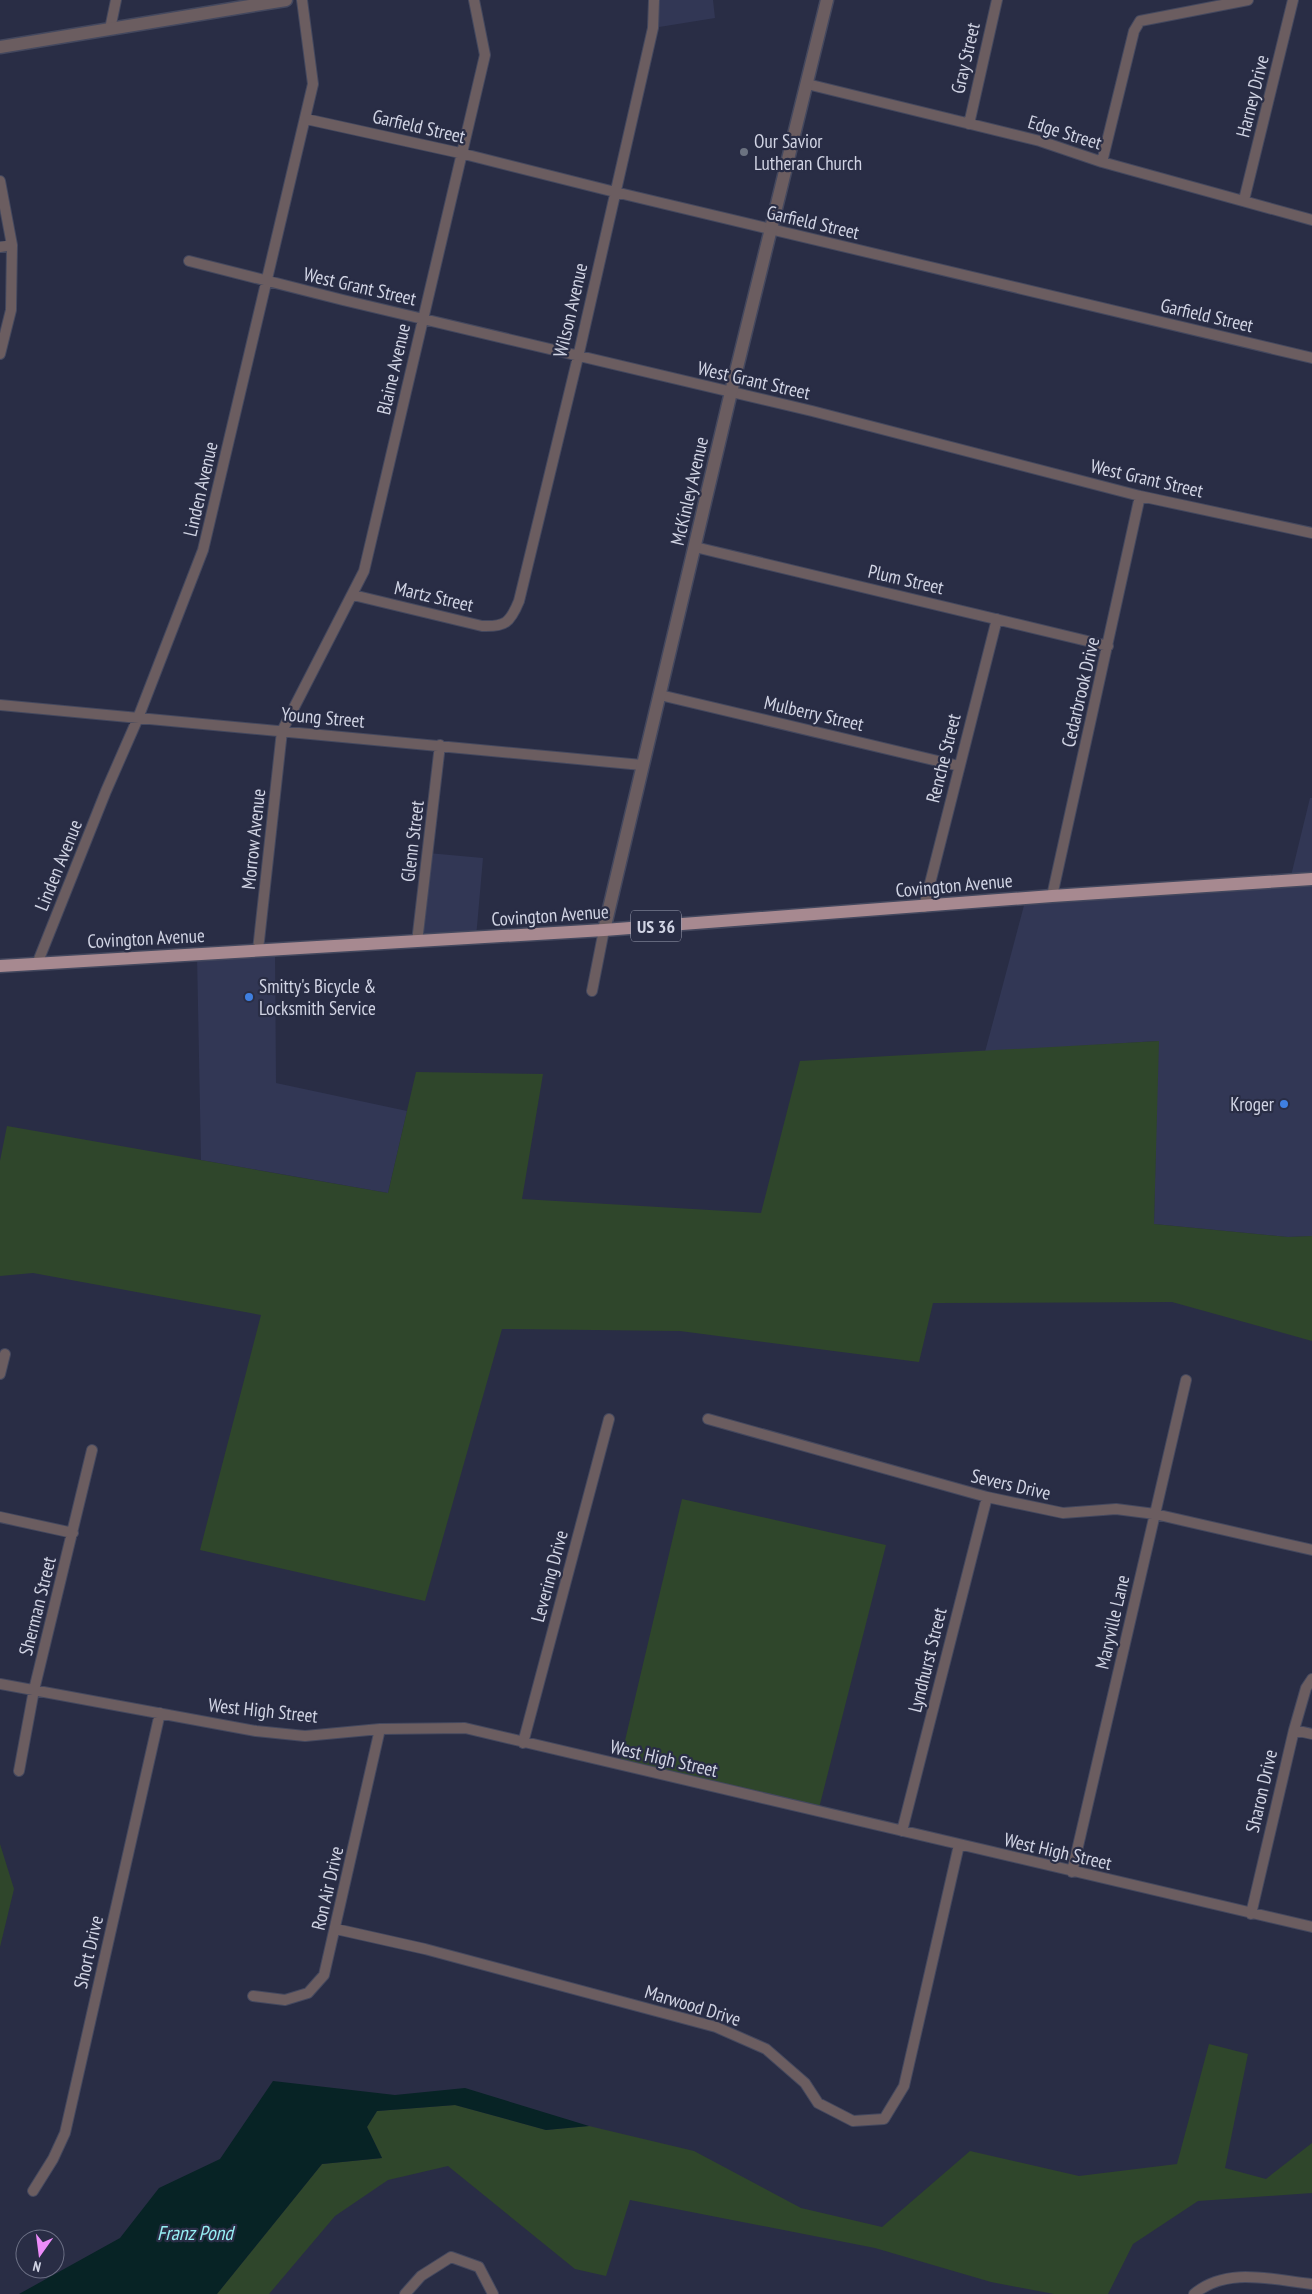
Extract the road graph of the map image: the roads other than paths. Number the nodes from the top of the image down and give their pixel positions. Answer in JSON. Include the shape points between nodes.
{"nodes":[{"id":1,"x":116,"y":0,"type":"edge"},
{"id":2,"x":286,"y":0,"type":"edge"},
{"id":3,"x":302,"y":0,"type":"edge"},
{"id":4,"x":474,"y":0,"type":"edge"},
{"id":5,"x":654,"y":0,"type":"edge"},
{"id":6,"x":827,"y":0,"type":"edge"},
{"id":7,"x":996,"y":0,"type":"edge"},
{"id":8,"x":1248,"y":0,"type":"edge"},
{"id":9,"x":1293,"y":0,"type":"edge"},
{"id":10,"x":110,"y":29,"type":"junction"},
{"id":11,"x":0,"y":48,"type":"edge"},
{"id":12,"x":807,"y":84,"type":"junction"},
{"id":13,"x":306,"y":119,"type":"junction"},
{"id":14,"x":969,"y":124,"type":"junction"},
{"id":15,"x":460,"y":153,"type":"junction"},
{"id":16,"x":1102,"y":162,"type":"junction"},
{"id":17,"x":0,"y":181,"type":"edge"},
{"id":18,"x":615,"y":192,"type":"junction"},
{"id":19,"x":1244,"y":200,"type":"junction"},
{"id":20,"x":1312,"y":220,"type":"edge"},
{"id":21,"x":770,"y":230,"type":"junction"},
{"id":22,"x":12,"y":245,"type":"junction"},
{"id":23,"x":0,"y":246,"type":"edge"},
{"id":24,"x":189,"y":261,"type":"dead end"},
{"id":25,"x":267,"y":282,"type":"junction"},
{"id":26,"x":422,"y":319,"type":"junction"},
{"id":27,"x":0,"y":354,"type":"edge"},
{"id":28,"x":578,"y":357,"type":"junction"},
{"id":29,"x":1312,"y":358,"type":"edge"},
{"id":30,"x":731,"y":392,"type":"junction"},
{"id":31,"x":1140,"y":496,"type":"junction"},
{"id":32,"x":1312,"y":533,"type":"edge"},
{"id":33,"x":695,"y":547,"type":"junction"},
{"id":34,"x":353,"y":595,"type":"junction"},
{"id":35,"x":997,"y":619,"type":"junction"},
{"id":36,"x":506,"y":623,"type":"joint"},
{"id":37,"x":1108,"y":646,"type":"junction"},
{"id":38,"x":660,"y":695,"type":"junction"},
{"id":39,"x":0,"y":705,"type":"edge"},
{"id":40,"x":138,"y":718,"type":"junction"},
{"id":41,"x":282,"y":731,"type":"junction"},
{"id":42,"x":440,"y":745,"type":"junction"},
{"id":43,"x":642,"y":765,"type":"junction"},
{"id":44,"x":959,"y":766,"type":"junction"},
{"id":45,"x":1312,"y":879,"type":"edge"},
{"id":46,"x":1052,"y":896,"type":"junction"},
{"id":47,"x":924,"y":907,"type":"junction"},
{"id":48,"x":604,"y":930,"type":"junction"},
{"id":49,"x":417,"y":942,"type":"junction"},
{"id":50,"x":258,"y":950,"type":"junction"},
{"id":51,"x":37,"y":964,"type":"junction"},
{"id":52,"x":0,"y":966,"type":"edge"},
{"id":53,"x":592,"y":991,"type":"dead end"},
{"id":54,"x":5,"y":1354,"type":"dead end"},
{"id":55,"x":0,"y":1374,"type":"edge"},
{"id":56,"x":1186,"y":1380,"type":"dead end"},
{"id":57,"x":609,"y":1419,"type":"dead end"},
{"id":58,"x":708,"y":1419,"type":"dead end"},
{"id":59,"x":92,"y":1450,"type":"dead end"},
{"id":60,"x":986,"y":1497,"type":"junction"},
{"id":61,"x":1155,"y":1514,"type":"junction"},
{"id":62,"x":0,"y":1517,"type":"edge"},
{"id":63,"x":73,"y":1533,"type":"junction"},
{"id":64,"x":1312,"y":1550,"type":"edge"},
{"id":65,"x":1312,"y":1679,"type":"edge"},
{"id":66,"x":0,"y":1684,"type":"edge"},
{"id":67,"x":34,"y":1690,"type":"junction"},
{"id":68,"x":160,"y":1713,"type":"junction"},
{"id":69,"x":380,"y":1729,"type":"junction"},
{"id":70,"x":1294,"y":1730,"type":"junction"},
{"id":71,"x":1312,"y":1734,"type":"edge"},
{"id":72,"x":523,"y":1743,"type":"junction"},
{"id":73,"x":19,"y":1770,"type":"dead end"},
{"id":74,"x":902,"y":1831,"type":"junction"},
{"id":75,"x":959,"y":1846,"type":"junction"},
{"id":76,"x":1072,"y":1872,"type":"junction"},
{"id":77,"x":1251,"y":1914,"type":"junction"},
{"id":78,"x":1312,"y":1928,"type":"edge"},
{"id":79,"x":336,"y":1929,"type":"junction"},
{"id":80,"x":253,"y":1996,"type":"dead end"},
{"id":81,"x":33,"y":2191,"type":"dead end"},
{"id":82,"x":1312,"y":2284,"type":"edge"},
{"id":83,"x":405,"y":2294,"type":"edge"},
{"id":84,"x":493,"y":2294,"type":"edge"},
{"id":85,"x":1194,"y":2294,"type":"edge"}],
"edges":[{"from":1,"to":10,"type":"street"},
{"from":2,"to":10,"type":"street"},
{"from":3,"to":13,"type":"street","name":"Linden Avenue","via":[[313,84]]},
{"from":4,"to":15,"type":"street","name":"Blaine Avenue","via":[[485,55]]},
{"from":5,"to":18,"type":"street","name":"Wilson Avenue","via":[[653,28]]},
{"from":6,"to":12,"type":"street","name":"McKinley Avenue"},
{"from":7,"to":14,"type":"street","name":"Gray Street"},
{"from":8,"to":16,"type":"street","via":[[1140,21],[1134,31]]},
{"from":9,"to":19,"type":"street","name":"Harney Drive"},
{"from":10,"to":11,"type":"street"},
{"from":12,"to":14,"type":"street","name":"Edge Street"},
{"from":12,"to":21,"type":"street","name":"McKinley Avenue"},
{"from":13,"to":15,"type":"street","name":"Garfield Street"},
{"from":13,"to":25,"type":"street","name":"Linden Avenue"},
{"from":14,"to":16,"type":"street","name":"Edge Street","via":[[1040,141]]},
{"from":15,"to":18,"type":"street","name":"Garfield Street"},
{"from":15,"to":26,"type":"street","name":"Blaine Avenue"},
{"from":16,"to":19,"type":"street","name":"Edge Street"},
{"from":17,"to":22,"type":"street"},
{"from":18,"to":21,"type":"street","name":"Garfield Street"},
{"from":18,"to":28,"type":"street","name":"Wilson Avenue"},
{"from":19,"to":20,"type":"street","name":"Edge Street"},
{"from":21,"to":29,"type":"street","name":"Garfield Street"},
{"from":21,"to":30,"type":"street","name":"McKinley Avenue"},
{"from":22,"to":23,"type":"street"},
{"from":22,"to":27,"type":"street","via":[[11,310]]},
{"from":24,"to":25,"type":"street","name":"West Grant Street"},
{"from":25,"to":26,"type":"street","name":"West Grant Street"},
{"from":25,"to":40,"type":"street","name":"Linden Avenue","via":[[203,550]]},
{"from":26,"to":28,"type":"street","name":"West Grant Street"},
{"from":26,"to":34,"type":"street","name":"Blaine Avenue","via":[[364,571]]},
{"from":28,"to":30,"type":"street","name":"West Grant Street"},
{"from":28,"to":36,"type":"street","name":"Wilson Avenue","via":[[519,601]]},
{"from":30,"to":31,"type":"street","name":"West Grant Street"},
{"from":30,"to":33,"type":"street","name":"McKinley Avenue"},
{"from":31,"to":32,"type":"street","name":"West Grant Street"},
{"from":31,"to":37,"type":"street","name":"Cedarbrook Drive"},
{"from":33,"to":35,"type":"street","name":"Plum Street"},
{"from":33,"to":38,"type":"street","name":"McKinley Avenue"},
{"from":34,"to":36,"type":"street","name":"Martz Street","via":[[482,626],[496,627]]},
{"from":34,"to":41,"type":"street","name":"Blaine Avenue"},
{"from":35,"to":37,"type":"street","name":"Plum Street"},
{"from":35,"to":44,"type":"street","name":"Renche Street"},
{"from":37,"to":46,"type":"street","name":"Cedarbrook Drive"},
{"from":38,"to":43,"type":"street","name":"McKinley Avenue"},
{"from":38,"to":44,"type":"street","name":"Mulberry Street"},
{"from":39,"to":40,"type":"street","name":"Young Street"},
{"from":40,"to":41,"type":"street","name":"Young Street"},
{"from":40,"to":51,"type":"street","name":"Linden Avenue"},
{"from":41,"to":42,"type":"street","name":"Young Street"},
{"from":41,"to":50,"type":"street","name":"Morrow Avenue"},
{"from":42,"to":43,"type":"street","name":"Young Street"},
{"from":42,"to":49,"type":"street","name":"Glenn Street"},
{"from":43,"to":48,"type":"street","name":"McKinley Avenue"},
{"from":44,"to":47,"type":"street","name":"Renche Street"},
{"from":45,"to":46,"type":"main road","name":"Covington Avenue","number":"US 36"},
{"from":46,"to":47,"type":"main road","name":"Covington Avenue","number":"US 36"},
{"from":47,"to":48,"type":"main road","name":"Covington Avenue","number":"US 36"},
{"from":48,"to":49,"type":"main road","name":"Covington Avenue","number":"US 36"},
{"from":48,"to":53,"type":"street","name":"McKinley Avenue"},
{"from":49,"to":50,"type":"main road","name":"Covington Avenue","number":"US 36"},
{"from":50,"to":51,"type":"main road","name":"Covington Avenue","number":"US 36"},
{"from":51,"to":52,"type":"main road","name":"Covington Avenue","number":"US 36"},
{"from":54,"to":55,"type":"street"},
{"from":56,"to":61,"type":"street","name":"Maryville Lane"},
{"from":57,"to":72,"type":"street","name":"Levering Drive"},
{"from":58,"to":60,"type":"street","name":"Severs Drive"},
{"from":59,"to":63,"type":"street","name":"Sherman Street"},
{"from":60,"to":61,"type":"street","name":"Severs Drive","via":[[1063,1513],[1116,1508]]},
{"from":60,"to":74,"type":"street","name":"Lyndhurst Street"},
{"from":61,"to":64,"type":"street","name":"Severs Drive"},
{"from":61,"to":76,"type":"street","name":"Maryville Lane"},
{"from":62,"to":63,"type":"street"},
{"from":63,"to":67,"type":"street","name":"Sherman Street"},
{"from":65,"to":70,"type":"street","name":"Sharon Drive","via":[[1306,1688]]},
{"from":66,"to":67,"type":"street","name":"West High Street"},
{"from":67,"to":68,"type":"street","name":"West High Street"},
{"from":67,"to":73,"type":"street","name":"Sherman Street"},
{"from":68,"to":69,"type":"street","name":"West High Street","via":[[305,1736]]},
{"from":68,"to":81,"type":"street","name":"Short Drive","via":[[65,2133]]},
{"from":69,"to":72,"type":"street","name":"West High Street","via":[[465,1728]]},
{"from":69,"to":79,"type":"street","name":"Ron Air Drive"},
{"from":70,"to":71,"type":"street"},
{"from":70,"to":77,"type":"street","name":"Sharon Drive"},
{"from":72,"to":74,"type":"street","name":"West High Street"},
{"from":74,"to":75,"type":"street","name":"West High Street"},
{"from":75,"to":76,"type":"street","name":"West High Street"},
{"from":75,"to":79,"type":"street","name":"Marwood Drive","via":[[904,2086],[884,2119],[853,2121],[818,2103],[805,2083],[766,2050],[716,2027],[425,1949]]},
{"from":76,"to":77,"type":"street","name":"West High Street"},
{"from":77,"to":78,"type":"street","name":"West High Street"},
{"from":79,"to":80,"type":"street","name":"Ron Air Drive","via":[[324,1975],[308,1993],[285,2000]]},
{"from":82,"to":85,"type":"street","via":[[1235,2275],[1201,2288]]},
{"from":83,"to":84,"type":"street","via":[[421,2276],[451,2257],[479,2267]]}]}
